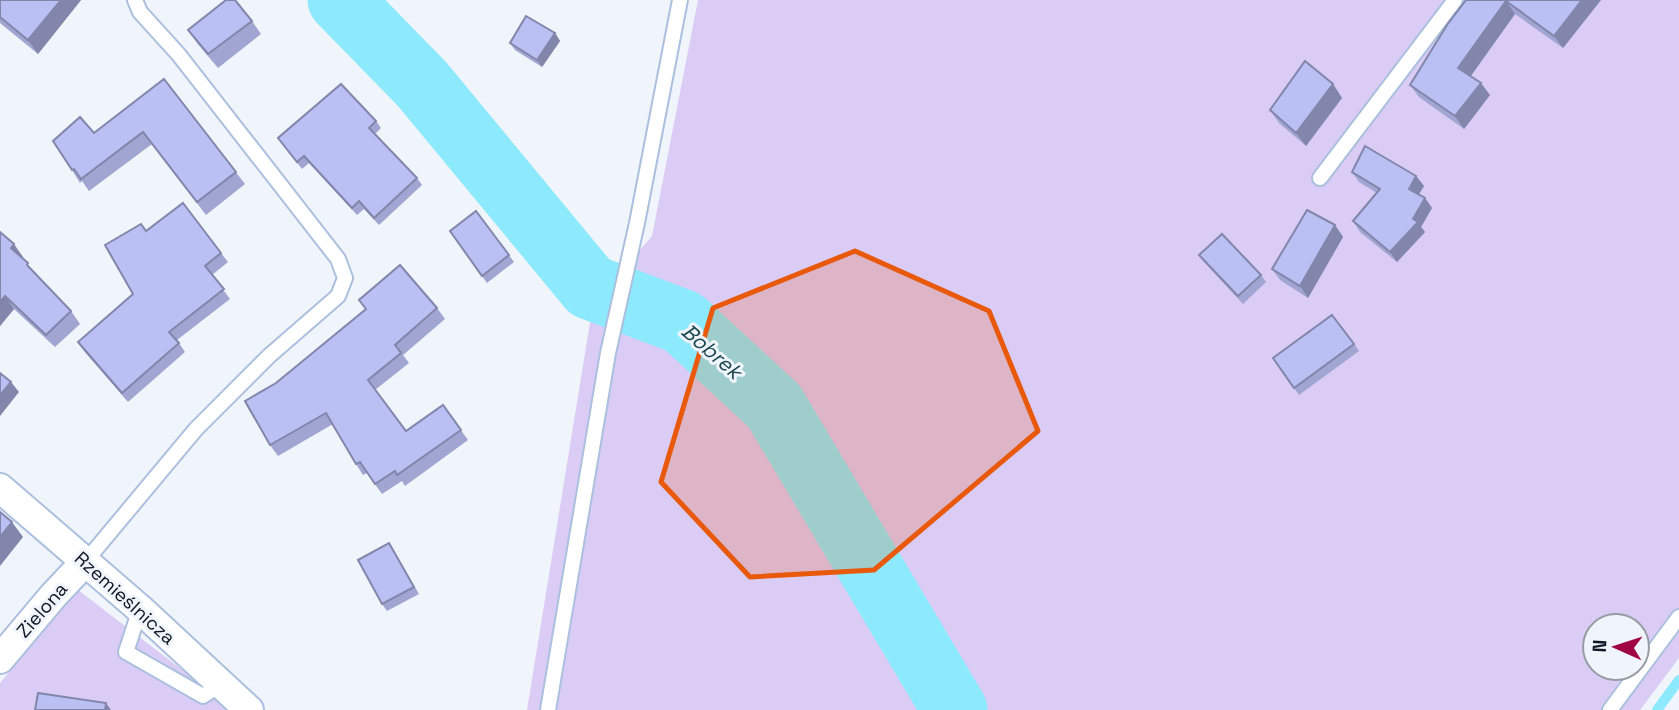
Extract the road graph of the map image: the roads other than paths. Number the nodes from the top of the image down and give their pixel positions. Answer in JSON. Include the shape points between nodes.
{"nodes":[{"id":1,"x":135,"y":0,"type":"edge"},
{"id":2,"x":680,"y":0,"type":"edge"},
{"id":3,"x":1455,"y":0,"type":"edge"},
{"id":4,"x":1320,"y":178,"type":"dead end"},
{"id":5,"x":0,"y":488,"type":"edge"},
{"id":6,"x":85,"y":562,"type":"junction"},
{"id":7,"x":140,"y":609,"type":"junction"},
{"id":8,"x":1679,"y":617,"type":"edge"},
{"id":9,"x":0,"y":659,"type":"edge"},
{"id":10,"x":221,"y":684,"type":"junction"},
{"id":11,"x":248,"y":710,"type":"edge"},
{"id":12,"x":548,"y":710,"type":"edge"},
{"id":13,"x":1610,"y":710,"type":"edge"}],
"edges":[{"from":1,"to":6,"type":"lane","via":[[338,259],[345,278],[338,296],[196,429]]},
{"from":2,"to":12,"type":"lane","via":[[608,353]]},
{"from":3,"to":4,"type":"lane"},
{"from":5,"to":6,"type":"street","name":"Rzemieślnicza"},
{"from":6,"to":7,"type":"street","name":"Rzemieślnicza"},
{"from":6,"to":9,"type":"street","name":"Zielona"},
{"from":7,"to":10,"type":"street","name":"Rzemieślnicza"},
{"from":7,"to":10,"type":"lane","via":[[126,652],[203,696]]},
{"from":8,"to":13,"type":"lane"},
{"from":10,"to":11,"type":"street","name":"Rzemieślnicza"}]}
